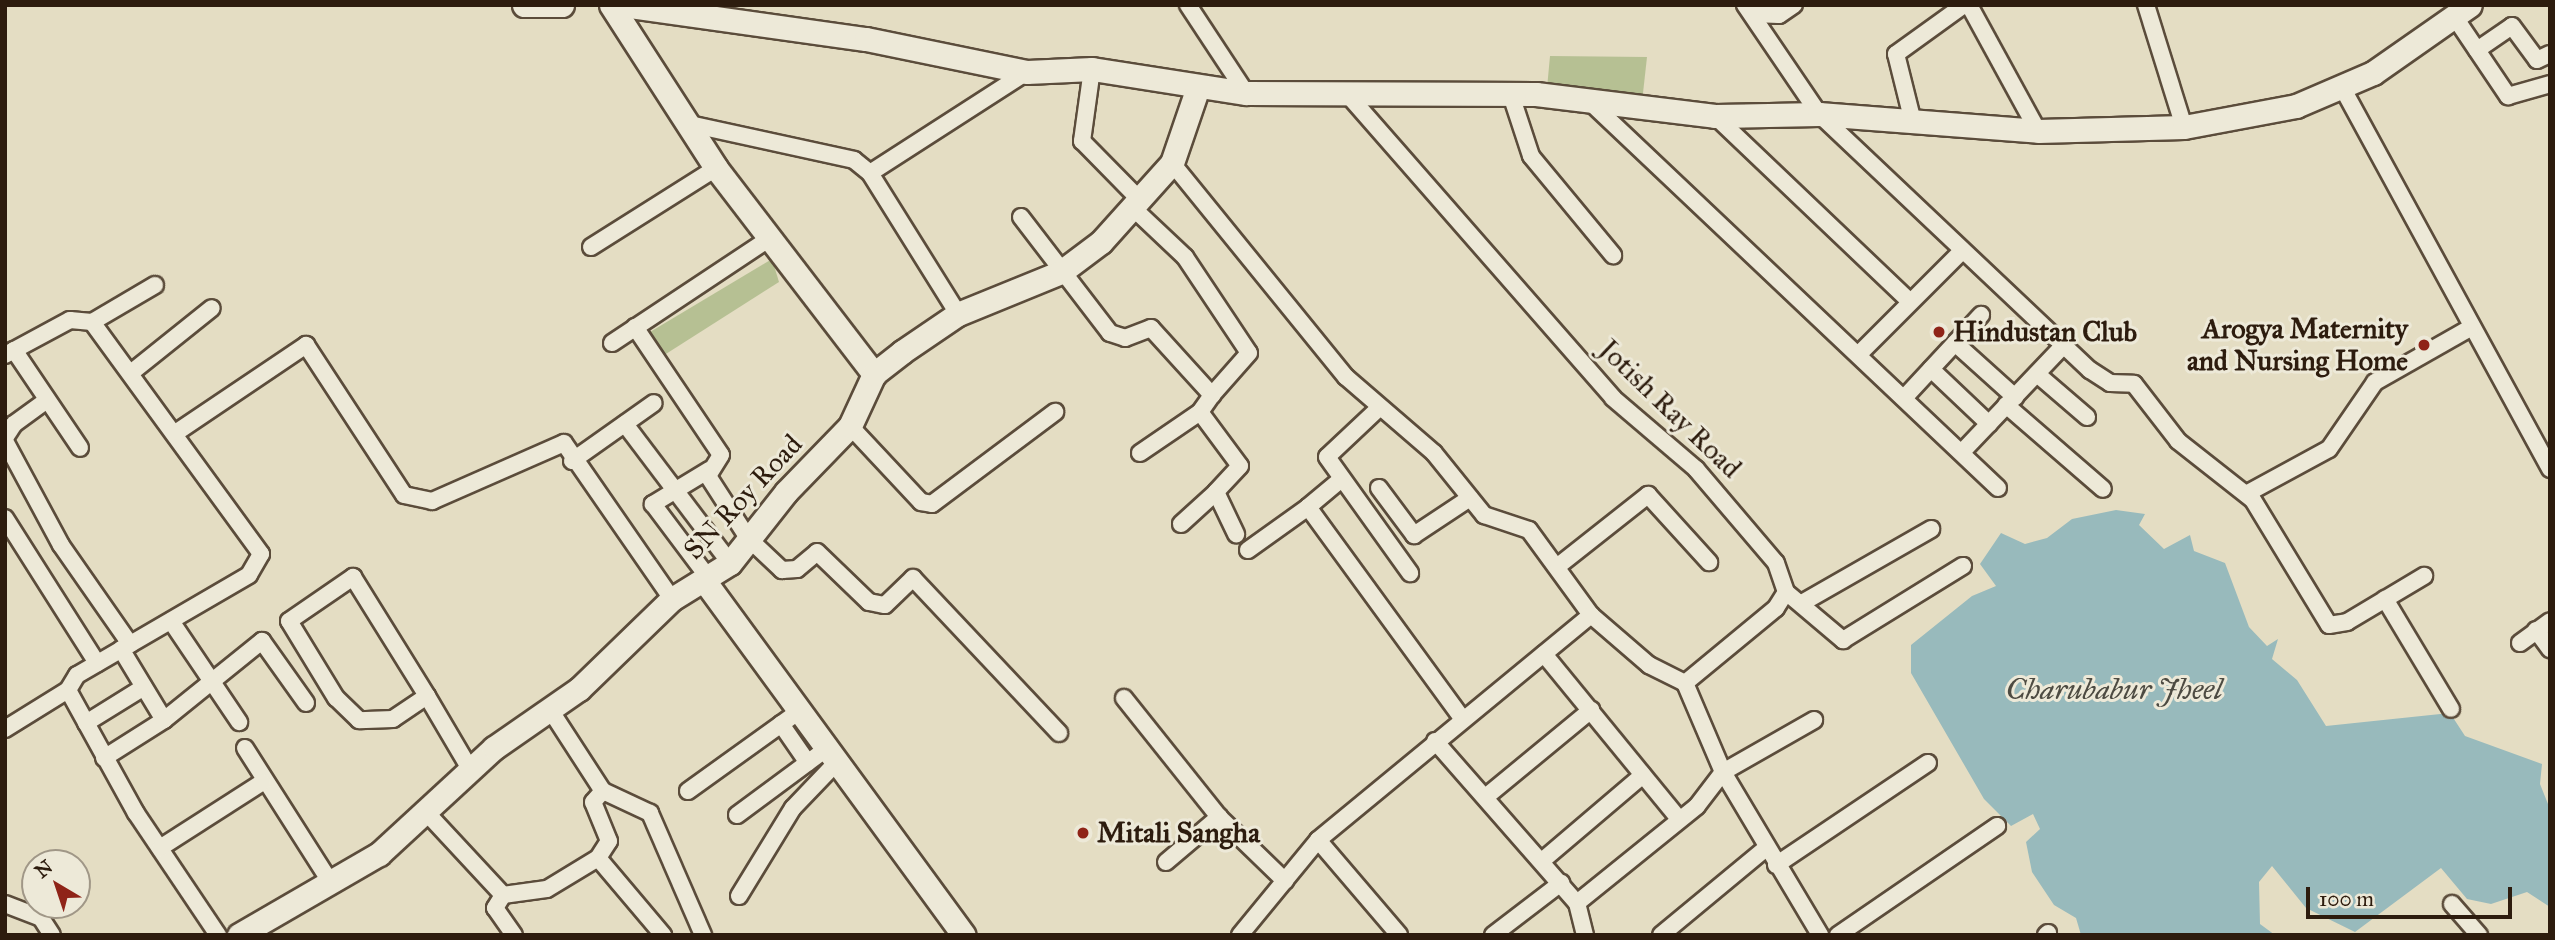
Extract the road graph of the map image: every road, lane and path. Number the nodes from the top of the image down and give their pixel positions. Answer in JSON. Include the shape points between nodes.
{"nodes":[{"id":1,"x":524,"y":5,"type":"edge"},
{"id":2,"x":562,"y":5,"type":"edge"},
{"id":3,"x":611,"y":5,"type":"edge"},
{"id":4,"x":623,"y":5,"type":"edge"},
{"id":5,"x":1188,"y":5,"type":"edge"},
{"id":6,"x":1794,"y":5,"type":"edge"},
{"id":7,"x":1967,"y":5,"type":"edge"},
{"id":8,"x":2146,"y":5,"type":"edge"},
{"id":9,"x":1748,"y":10,"type":"edge"},
{"id":10,"x":2462,"y":11,"type":"edge"},
{"id":11,"x":2477,"y":50,"type":"junction"},
{"id":12,"x":2550,"y":54,"type":"edge"},
{"id":13,"x":1092,"y":69,"type":"junction"},
{"id":14,"x":1027,"y":72,"type":"junction"},
{"id":15,"x":2550,"y":84,"type":"edge"},
{"id":16,"x":1198,"y":87,"type":"junction"},
{"id":17,"x":2343,"y":89,"type":"junction"},
{"id":18,"x":1246,"y":93,"type":"junction"},
{"id":19,"x":1511,"y":94,"type":"junction"},
{"id":20,"x":1349,"y":96,"type":"junction"},
{"id":21,"x":1587,"y":99,"type":"junction"},
{"id":22,"x":1819,"y":114,"type":"junction"},
{"id":23,"x":1715,"y":116,"type":"junction"},
{"id":24,"x":1913,"y":122,"type":"junction"},
{"id":25,"x":685,"y":123,"type":"junction"},
{"id":26,"x":2184,"y":127,"type":"junction"},
{"id":27,"x":2038,"y":131,"type":"junction"},
{"id":28,"x":1172,"y":163,"type":"junction"},
{"id":29,"x":716,"y":169,"type":"junction"},
{"id":30,"x":870,"y":173,"type":"junction"},
{"id":31,"x":1135,"y":202,"type":"junction"},
{"id":32,"x":1021,"y":217,"type":"dead end"},
{"id":33,"x":770,"y":238,"type":"junction"},
{"id":34,"x":591,"y":247,"type":"dead end"},
{"id":35,"x":1962,"y":251,"type":"junction"},
{"id":36,"x":1613,"y":255,"type":"dead end"},
{"id":37,"x":1061,"y":272,"type":"junction"},
{"id":38,"x":155,"y":285,"type":"dead end"},
{"id":39,"x":1910,"y":302,"type":"junction"},
{"id":40,"x":212,"y":308,"type":"dead end"},
{"id":41,"x":958,"y":314,"type":"junction"},
{"id":42,"x":1981,"y":315,"type":"dead end"},
{"id":43,"x":92,"y":322,"type":"junction"},
{"id":44,"x":635,"y":327,"type":"junction"},
{"id":45,"x":2470,"y":328,"type":"junction"},
{"id":46,"x":1955,"y":342,"type":"junction"},
{"id":47,"x":612,"y":343,"type":"dead end"},
{"id":48,"x":2063,"y":346,"type":"junction"},
{"id":49,"x":9,"y":353,"type":"edge"},
{"id":50,"x":1860,"y":354,"type":"junction"},
{"id":51,"x":1931,"y":369,"type":"junction"},
{"id":52,"x":132,"y":372,"type":"junction"},
{"id":53,"x":874,"y":374,"type":"junction"},
{"id":54,"x":2037,"y":374,"type":"junction"},
{"id":55,"x":1212,"y":395,"type":"junction"},
{"id":56,"x":1905,"y":397,"type":"junction"},
{"id":57,"x":47,"y":400,"type":"junction"},
{"id":58,"x":2010,"y":401,"type":"junction"},
{"id":59,"x":654,"y":403,"type":"dead end"},
{"id":60,"x":1380,"y":408,"type":"junction"},
{"id":61,"x":1055,"y":412,"type":"dead end"},
{"id":62,"x":1200,"y":412,"type":"junction"},
{"id":63,"x":2087,"y":416,"type":"dead end"},
{"id":64,"x":625,"y":424,"type":"junction"},
{"id":65,"x":1989,"y":424,"type":"junction"},
{"id":66,"x":850,"y":426,"type":"junction"},
{"id":67,"x":177,"y":432,"type":"junction"},
{"id":68,"x":5,"y":440,"type":"edge"},
{"id":69,"x":80,"y":448,"type":"dead end"},
{"id":70,"x":1962,"y":452,"type":"junction"},
{"id":71,"x":1140,"y":453,"type":"dead end"},
{"id":72,"x":572,"y":461,"type":"junction"},
{"id":73,"x":2550,"y":469,"type":"edge"},
{"id":74,"x":709,"y":470,"type":"junction"},
{"id":75,"x":1339,"y":481,"type":"junction"},
{"id":76,"x":1379,"y":488,"type":"dead end"},
{"id":77,"x":1998,"y":488,"type":"dead end"},
{"id":78,"x":2103,"y":489,"type":"dead end"},
{"id":79,"x":671,"y":490,"type":"junction"},
{"id":80,"x":1216,"y":492,"type":"junction"},
{"id":81,"x":2246,"y":494,"type":"junction"},
{"id":82,"x":1470,"y":498,"type":"junction"},
{"id":83,"x":1308,"y":506,"type":"junction"},
{"id":84,"x":5,"y":518,"type":"edge"},
{"id":85,"x":1181,"y":524,"type":"dead end"},
{"id":86,"x":1931,"y":529,"type":"dead end"},
{"id":87,"x":1236,"y":534,"type":"dead end"},
{"id":88,"x":748,"y":538,"type":"junction"},
{"id":89,"x":1248,"y":550,"type":"dead end"},
{"id":90,"x":1709,"y":562,"type":"dead end"},
{"id":91,"x":730,"y":563,"type":"junction"},
{"id":92,"x":1558,"y":566,"type":"junction"},
{"id":93,"x":1963,"y":566,"type":"dead end"},
{"id":94,"x":1410,"y":573,"type":"dead end"},
{"id":95,"x":2424,"y":576,"type":"dead end"},
{"id":96,"x":708,"y":581,"type":"junction"},
{"id":97,"x":1786,"y":592,"type":"junction"},
{"id":98,"x":672,"y":599,"type":"junction"},
{"id":99,"x":2385,"y":599,"type":"junction"},
{"id":100,"x":1802,"y":603,"type":"junction"},
{"id":101,"x":1591,"y":615,"type":"junction"},
{"id":102,"x":171,"y":621,"type":"junction"},
{"id":103,"x":2550,"y":621,"type":"edge"},
{"id":104,"x":2536,"y":630,"type":"junction"},
{"id":105,"x":2520,"y":643,"type":"dead end"},
{"id":106,"x":126,"y":647,"type":"junction"},
{"id":107,"x":2550,"y":649,"type":"edge"},
{"id":108,"x":1544,"y":653,"type":"junction"},
{"id":109,"x":97,"y":663,"type":"junction"},
{"id":110,"x":209,"y":682,"type":"junction"},
{"id":111,"x":1685,"y":683,"type":"junction"},
{"id":112,"x":144,"y":687,"type":"junction"},
{"id":113,"x":68,"y":690,"type":"junction"},
{"id":114,"x":427,"y":696,"type":"junction"},
{"id":115,"x":1124,"y":698,"type":"dead end"},
{"id":116,"x":306,"y":703,"type":"dead end"},
{"id":117,"x":549,"y":708,"type":"junction"},
{"id":118,"x":2451,"y":709,"type":"dead end"},
{"id":119,"x":1591,"y":710,"type":"junction"},
{"id":120,"x":789,"y":718,"type":"junction"},
{"id":121,"x":1462,"y":718,"type":"junction"},
{"id":122,"x":164,"y":720,"type":"junction"},
{"id":123,"x":1814,"y":720,"type":"dead end"},
{"id":124,"x":239,"y":722,"type":"dead end"},
{"id":125,"x":86,"y":723,"type":"junction"},
{"id":126,"x":5,"y":729,"type":"edge"},
{"id":127,"x":1059,"y":733,"type":"dead end"},
{"id":128,"x":1435,"y":741,"type":"junction"},
{"id":129,"x":245,"y":748,"type":"dead end"},
{"id":130,"x":104,"y":758,"type":"junction"},
{"id":131,"x":823,"y":759,"type":"junction"},
{"id":132,"x":1928,"y":763,"type":"dead end"},
{"id":133,"x":470,"y":769,"type":"junction"},
{"id":134,"x":1723,"y":772,"type":"junction"},
{"id":135,"x":1643,"y":775,"type":"junction"},
{"id":136,"x":263,"y":782,"type":"junction"},
{"id":137,"x":603,"y":791,"type":"junction"},
{"id":138,"x":688,"y":791,"type":"dead end"},
{"id":139,"x":1488,"y":795,"type":"junction"},
{"id":140,"x":425,"y":811,"type":"junction"},
{"id":141,"x":737,"y":815,"type":"dead end"},
{"id":142,"x":1219,"y":817,"type":"junction"},
{"id":143,"x":1679,"y":819,"type":"junction"},
{"id":144,"x":1997,"y":826,"type":"dead end"},
{"id":145,"x":1318,"y":841,"type":"junction"},
{"id":146,"x":160,"y":848,"type":"junction"},
{"id":147,"x":1765,"y":849,"type":"junction"},
{"id":148,"x":598,"y":858,"type":"junction"},
{"id":149,"x":1543,"y":860,"type":"junction"},
{"id":150,"x":1166,"y":862,"type":"dead end"},
{"id":151,"x":1776,"y":865,"type":"junction"},
{"id":152,"x":1285,"y":881,"type":"junction"},
{"id":153,"x":331,"y":883,"type":"junction"},
{"id":154,"x":1561,"y":883,"type":"junction"},
{"id":155,"x":503,"y":894,"type":"junction"},
{"id":156,"x":739,"y":896,"type":"dead end"},
{"id":157,"x":1577,"y":903,"type":"junction"},
{"id":158,"x":5,"y":904,"type":"edge"},
{"id":159,"x":2452,"y":904,"type":"dead end"},
{"id":160,"x":1814,"y":932,"type":"edge"},
{"id":161,"x":52,"y":935,"type":"edge"},
{"id":162,"x":218,"y":935,"type":"edge"},
{"id":163,"x":239,"y":935,"type":"edge"},
{"id":164,"x":514,"y":935,"type":"edge"},
{"id":165,"x":663,"y":935,"type":"edge"},
{"id":166,"x":703,"y":935,"type":"edge"},
{"id":167,"x":964,"y":935,"type":"edge"},
{"id":168,"x":1240,"y":935,"type":"edge"},
{"id":169,"x":1399,"y":935,"type":"edge"},
{"id":170,"x":1493,"y":935,"type":"edge"},
{"id":171,"x":1585,"y":935,"type":"edge"},
{"id":172,"x":1661,"y":935,"type":"edge"},
{"id":173,"x":1838,"y":935,"type":"edge"},
{"id":174,"x":2479,"y":935,"type":"edge"}],
"edges":[{"from":1,"to":2,"type":"street"},
{"from":3,"to":25,"type":"street"},
{"from":4,"to":14,"type":"street","via":[[892,44]]},
{"from":5,"to":18,"type":"street"},
{"from":6,"to":9,"type":"street","via":[[1779,15]]},
{"from":7,"to":24,"type":"street","via":[[1896,54]]},
{"from":7,"to":27,"type":"street"},
{"from":8,"to":26,"type":"street"},
{"from":9,"to":22,"type":"street"},
{"from":10,"to":11,"type":"street"},
{"from":10,"to":17,"type":"street"},
{"from":11,"to":12,"type":"street","via":[[2512,26],[2537,60]]},
{"from":11,"to":15,"type":"street","via":[[2508,96]]},
{"from":13,"to":14,"type":"street"},
{"from":13,"to":16,"type":"street"},
{"from":13,"to":31,"type":"street","via":[[1083,141]]},
{"from":14,"to":30,"type":"street"},
{"from":16,"to":18,"type":"street"},
{"from":16,"to":28,"type":"street","name":"SN Roy Road"},
{"from":17,"to":26,"type":"street","via":[[2296,106]]},
{"from":17,"to":45,"type":"street"},
{"from":18,"to":20,"type":"street"},
{"from":19,"to":20,"type":"street"},
{"from":19,"to":21,"type":"street"},
{"from":19,"to":36,"type":"street","via":[[1531,156]]},
{"from":20,"to":97,"type":"street","name":"Jotish Ray Road","via":[[1613,398],[1734,509],[1776,563]]},
{"from":21,"to":23,"type":"street"},
{"from":21,"to":50,"type":"street"},
{"from":22,"to":23,"type":"street"},
{"from":22,"to":24,"type":"street"},
{"from":22,"to":35,"type":"street"},
{"from":23,"to":39,"type":"street"},
{"from":24,"to":27,"type":"street"},
{"from":25,"to":29,"type":"street"},
{"from":25,"to":30,"type":"street","via":[[843,155]]},
{"from":26,"to":27,"type":"street"},
{"from":28,"to":31,"type":"street","name":"SN Roy Road"},
{"from":28,"to":60,"type":"street","via":[[1272,292]]},
{"from":29,"to":33,"type":"street"},
{"from":29,"to":34,"type":"street"},
{"from":30,"to":41,"type":"street"},
{"from":31,"to":37,"type":"street","name":"SN Roy Road"},
{"from":31,"to":55,"type":"street","via":[[1185,257],[1249,353]]},
{"from":32,"to":37,"type":"street"},
{"from":33,"to":44,"type":"street"},
{"from":33,"to":53,"type":"street"},
{"from":35,"to":39,"type":"street"},
{"from":35,"to":48,"type":"street"},
{"from":37,"to":41,"type":"street","name":"SN Roy Road"},
{"from":37,"to":55,"type":"street","via":[[1110,333],[1125,338],[1151,328]]},
{"from":38,"to":43,"type":"street"},
{"from":39,"to":50,"type":"street"},
{"from":40,"to":52,"type":"street"},
{"from":41,"to":53,"type":"street","name":"SN Roy Road"},
{"from":42,"to":46,"type":"street"},
{"from":43,"to":49,"type":"street","via":[[70,320]]},
{"from":43,"to":52,"type":"street"},
{"from":44,"to":47,"type":"street"},
{"from":44,"to":74,"type":"street","via":[[721,455]]},
{"from":45,"to":73,"type":"street"},
{"from":45,"to":81,"type":"street","via":[[2375,382],[2329,449]]},
{"from":46,"to":51,"type":"street"},
{"from":46,"to":58,"type":"street"},
{"from":48,"to":54,"type":"street"},
{"from":48,"to":81,"type":"street","via":[[2103,379],[2134,384],[2178,441]]},
{"from":49,"to":57,"type":"street"},
{"from":50,"to":56,"type":"street"},
{"from":51,"to":56,"type":"street"},
{"from":51,"to":65,"type":"street"},
{"from":52,"to":67,"type":"street"},
{"from":53,"to":66,"type":"street","name":"SN Roy Road"},
{"from":54,"to":58,"type":"street"},
{"from":54,"to":63,"type":"street"},
{"from":55,"to":62,"type":"street"},
{"from":56,"to":70,"type":"street"},
{"from":57,"to":68,"type":"street","via":[[14,424]]},
{"from":57,"to":69,"type":"street"},
{"from":58,"to":65,"type":"street"},
{"from":58,"to":78,"type":"street"},
{"from":59,"to":64,"type":"street"},
{"from":60,"to":75,"type":"street","via":[[1327,457]]},
{"from":60,"to":82,"type":"street","via":[[1429,448]]},
{"from":61,"to":66,"type":"street","via":[[932,504],[921,502]]},
{"from":62,"to":71,"type":"street"},
{"from":62,"to":80,"type":"street","via":[[1240,466]]},
{"from":64,"to":72,"type":"street"},
{"from":64,"to":79,"type":"street"},
{"from":65,"to":70,"type":"street"},
{"from":66,"to":88,"type":"street","name":"SN Roy Road"},
{"from":67,"to":72,"type":"street","via":[[306,345],[404,495],[420,503],[564,443]]},
{"from":67,"to":102,"type":"street","via":[[261,554],[249,575]]},
{"from":68,"to":106,"type":"street","via":[[61,545]]},
{"from":70,"to":77,"type":"street"},
{"from":72,"to":98,"type":"street"},
{"from":74,"to":79,"type":"street"},
{"from":74,"to":88,"type":"street"},
{"from":75,"to":83,"type":"street"},
{"from":75,"to":94,"type":"street"},
{"from":76,"to":82,"type":"street","via":[[1414,534]]},
{"from":79,"to":91,"type":"street"},
{"from":79,"to":96,"type":"street","via":[[654,509]]},
{"from":80,"to":85,"type":"street"},
{"from":80,"to":87,"type":"street"},
{"from":81,"to":99,"type":"street","via":[[2329,625],[2338,626]]},
{"from":82,"to":92,"type":"street","via":[[1494,522],[1529,530]]},
{"from":83,"to":89,"type":"street"},
{"from":83,"to":121,"type":"street"},
{"from":84,"to":109,"type":"street"},
{"from":86,"to":100,"type":"street"},
{"from":88,"to":91,"type":"street","name":"SN Roy Road"},
{"from":88,"to":127,"type":"street","via":[[782,570],[797,569],[817,552],[869,602],[885,605],[913,578]]},
{"from":90,"to":92,"type":"street","via":[[1648,495]]},
{"from":91,"to":96,"type":"street","name":"SN Roy Road"},
{"from":92,"to":101,"type":"street"},
{"from":93,"to":100,"type":"street","via":[[1843,640]]},
{"from":95,"to":99,"type":"street"},
{"from":96,"to":98,"type":"street","name":"SN Roy Road"},
{"from":96,"to":120,"type":"street"},
{"from":97,"to":100,"type":"street"},
{"from":97,"to":111,"type":"street","via":[[1770,613]]},
{"from":98,"to":117,"type":"street","name":"SN Roy Road","via":[[579,689]]},
{"from":99,"to":118,"type":"street"},
{"from":101,"to":108,"type":"street"},
{"from":101,"to":111,"type":"street","via":[[1649,666]]},
{"from":102,"to":106,"type":"street"},
{"from":102,"to":110,"type":"street"},
{"from":103,"to":104,"type":"street"},
{"from":104,"to":105,"type":"street"},
{"from":104,"to":107,"type":"street"},
{"from":106,"to":109,"type":"street"},
{"from":106,"to":112,"type":"street"},
{"from":108,"to":119,"type":"street"},
{"from":108,"to":121,"type":"street"},
{"from":109,"to":113,"type":"street","via":[[76,675]]},
{"from":110,"to":116,"type":"street","via":[[262,641]]},
{"from":110,"to":122,"type":"street"},
{"from":110,"to":124,"type":"street"},
{"from":111,"to":134,"type":"street"},
{"from":112,"to":122,"type":"street"},
{"from":112,"to":125,"type":"street"},
{"from":113,"to":125,"type":"street"},
{"from":113,"to":126,"type":"street"},
{"from":114,"to":114,"type":"street","via":[[353,577],[289,621],[336,698],[359,720],[393,719]]},
{"from":114,"to":133,"type":"street"},
{"from":115,"to":142,"type":"street"},
{"from":117,"to":133,"type":"street","name":"SN Roy Road"},
{"from":117,"to":137,"type":"street"},
{"from":119,"to":135,"type":"street"},
{"from":119,"to":139,"type":"street"},
{"from":120,"to":131,"type":"street"},
{"from":120,"to":138,"type":"street"},
{"from":121,"to":128,"type":"street"},
{"from":122,"to":130,"type":"street"},
{"from":123,"to":134,"type":"street"},
{"from":125,"to":130,"type":"street"},
{"from":128,"to":139,"type":"street"},
{"from":128,"to":145,"type":"street"},
{"from":129,"to":136,"type":"street"},
{"from":130,"to":146,"type":"street"},
{"from":131,"to":141,"type":"street"},
{"from":131,"to":156,"type":"street"},
{"from":131,"to":167,"type":"street"},
{"from":132,"to":151,"type":"street"},
{"from":133,"to":140,"type":"street","name":"SN Roy Road"},
{"from":134,"to":143,"type":"street"},
{"from":134,"to":147,"type":"street"},
{"from":135,"to":143,"type":"street"},
{"from":135,"to":149,"type":"street"},
{"from":136,"to":146,"type":"street"},
{"from":136,"to":153,"type":"street"},
{"from":137,"to":148,"type":"street","via":[[593,802],[609,841]]},
{"from":137,"to":166,"type":"street","via":[[650,813]]},
{"from":139,"to":149,"type":"street"},
{"from":140,"to":153,"type":"street","name":"SN Roy Road","via":[[379,854]]},
{"from":140,"to":155,"type":"street"},
{"from":142,"to":150,"type":"street"},
{"from":142,"to":152,"type":"street"},
{"from":143,"to":157,"type":"street"},
{"from":144,"to":173,"type":"street"},
{"from":145,"to":152,"type":"street"},
{"from":145,"to":169,"type":"street"},
{"from":146,"to":162,"type":"street"},
{"from":147,"to":151,"type":"street"},
{"from":147,"to":172,"type":"street"},
{"from":148,"to":155,"type":"street","via":[[547,889]]},
{"from":148,"to":165,"type":"street"},
{"from":149,"to":154,"type":"street"},
{"from":151,"to":160,"type":"street"},
{"from":152,"to":168,"type":"street"},
{"from":153,"to":163,"type":"street","name":"SN Roy Road"},
{"from":154,"to":157,"type":"street"},
{"from":154,"to":170,"type":"street"},
{"from":155,"to":164,"type":"street","via":[[495,908]]},
{"from":157,"to":171,"type":"street"},
{"from":158,"to":161,"type":"street","via":[[41,918]]},
{"from":159,"to":174,"type":"street"}]}
